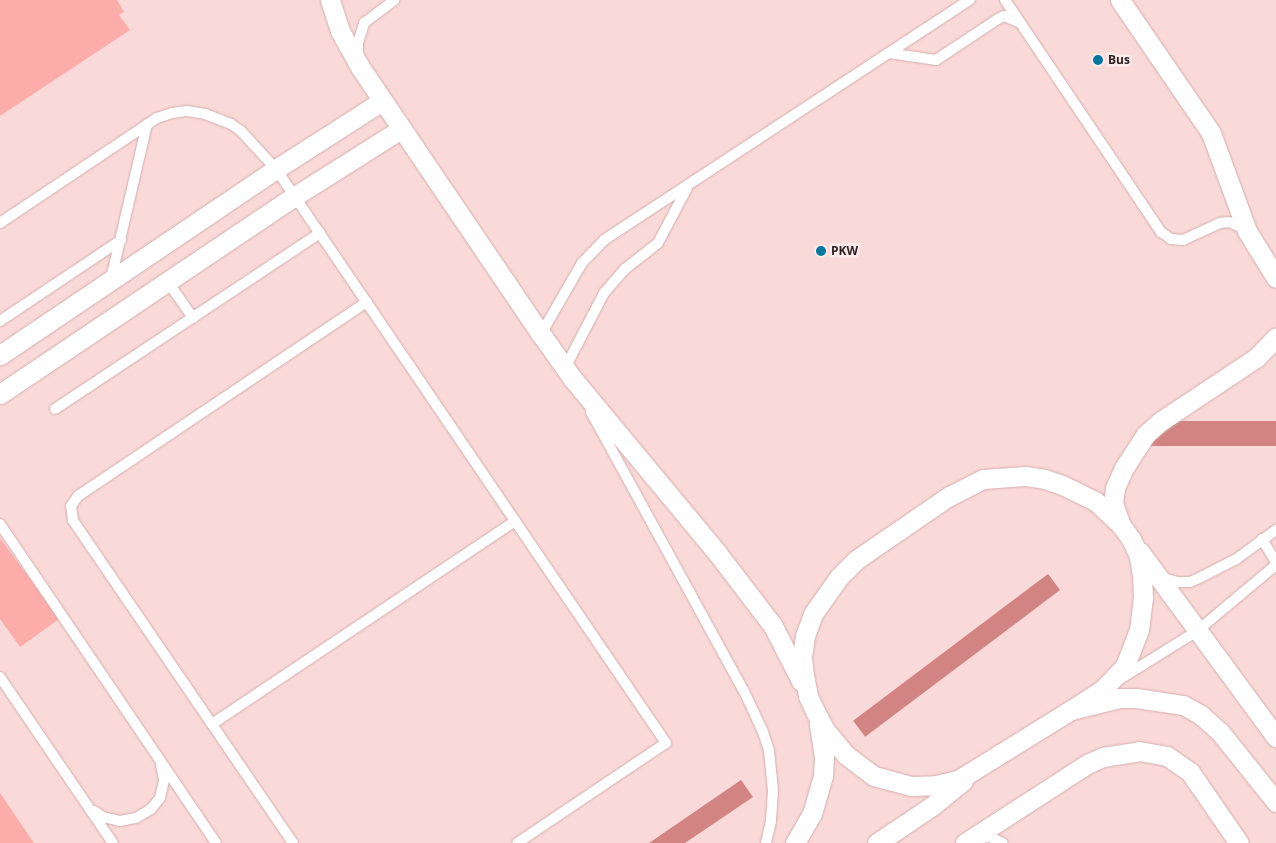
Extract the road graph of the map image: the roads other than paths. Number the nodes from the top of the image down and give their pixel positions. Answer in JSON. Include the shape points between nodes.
{"nodes":[{"id":1,"x":330,"y":0,"type":"edge"},
{"id":2,"x":394,"y":0,"type":"edge"},
{"id":3,"x":970,"y":0,"type":"edge"},
{"id":4,"x":1005,"y":0,"type":"edge"},
{"id":5,"x":1120,"y":0,"type":"edge"},
{"id":6,"x":1020,"y":23,"type":"junction"},
{"id":7,"x":889,"y":53,"type":"junction"},
{"id":8,"x":360,"y":67,"type":"junction"},
{"id":9,"x":382,"y":101,"type":"junction"},
{"id":10,"x":147,"y":124,"type":"junction"},
{"id":11,"x":400,"y":129,"type":"junction"},
{"id":12,"x":276,"y":169,"type":"junction"},
{"id":13,"x":688,"y":186,"type":"junction"},
{"id":14,"x":294,"y":196,"type":"junction"},
{"id":15,"x":0,"y":223,"type":"edge"},
{"id":16,"x":1247,"y":231,"type":"junction"},
{"id":17,"x":320,"y":233,"type":"junction"},
{"id":18,"x":120,"y":240,"type":"junction"},
{"id":19,"x":1276,"y":278,"type":"edge"},
{"id":20,"x":110,"y":280,"type":"junction"},
{"id":21,"x":168,"y":282,"type":"junction"},
{"id":22,"x":366,"y":302,"type":"junction"},
{"id":23,"x":193,"y":318,"type":"junction"},
{"id":24,"x":0,"y":321,"type":"edge"},
{"id":25,"x":541,"y":334,"type":"junction"},
{"id":26,"x":1276,"y":338,"type":"edge"},
{"id":27,"x":0,"y":355,"type":"edge"},
{"id":28,"x":568,"y":373,"type":"junction"},
{"id":29,"x":0,"y":394,"type":"edge"},
{"id":30,"x":55,"y":409,"type":"dead end"},
{"id":31,"x":515,"y":521,"type":"junction"},
{"id":32,"x":0,"y":524,"type":"edge"},
{"id":33,"x":1276,"y":530,"type":"edge"},
{"id":34,"x":1126,"y":532,"type":"junction"},
{"id":35,"x":1262,"y":539,"type":"junction"},
{"id":36,"x":1276,"y":564,"type":"edge"},
{"id":37,"x":1157,"y":575,"type":"junction"},
{"id":38,"x":1197,"y":631,"type":"junction"},
{"id":39,"x":0,"y":676,"type":"edge"},
{"id":40,"x":1102,"y":690,"type":"junction"},
{"id":41,"x":808,"y":696,"type":"junction"},
{"id":42,"x":1071,"y":710,"type":"junction"},
{"id":43,"x":816,"y":714,"type":"junction"},
{"id":44,"x":212,"y":724,"type":"junction"},
{"id":45,"x":1276,"y":737,"type":"edge"},
{"id":46,"x":161,"y":762,"type":"junction"},
{"id":47,"x":980,"y":768,"type":"junction"},
{"id":48,"x":1276,"y":802,"type":"edge"},
{"id":49,"x":88,"y":807,"type":"junction"},
{"id":50,"x":966,"y":842,"type":"edge"},
{"id":51,"x":112,"y":843,"type":"edge"},
{"id":52,"x":216,"y":843,"type":"edge"},
{"id":53,"x":293,"y":843,"type":"edge"},
{"id":54,"x":517,"y":843,"type":"edge"},
{"id":55,"x":766,"y":843,"type":"edge"},
{"id":56,"x":794,"y":843,"type":"edge"},
{"id":57,"x":877,"y":843,"type":"edge"},
{"id":58,"x":1003,"y":843,"type":"edge"},
{"id":59,"x":1239,"y":843,"type":"edge"}],
"edges":[{"from":1,"to":8,"type":"street","via":[[340,31]]},
{"from":2,"to":8,"type":"lane","via":[[364,23],[358,43]]},
{"from":3,"to":7,"type":"lane"},
{"from":4,"to":6,"type":"lane"},
{"from":5,"to":16,"type":"street","via":[[1211,133]]},
{"from":6,"to":7,"type":"lane","via":[[1004,16],[936,60]]},
{"from":6,"to":16,"type":"lane","via":[[1161,232],[1171,239],[1183,240],[1220,223],[1238,225]]},
{"from":7,"to":13,"type":"lane"},
{"from":8,"to":9,"type":"street"},
{"from":9,"to":11,"type":"street"},
{"from":9,"to":12,"type":"street"},
{"from":10,"to":12,"type":"lane","via":[[172,112],[187,111],[218,117],[241,131]]},
{"from":10,"to":15,"type":"lane"},
{"from":10,"to":18,"type":"lane"},
{"from":11,"to":14,"type":"street"},
{"from":11,"to":25,"type":"street"},
{"from":12,"to":14,"type":"lane"},
{"from":12,"to":20,"type":"street"},
{"from":13,"to":25,"type":"lane","via":[[590,251]]},
{"from":13,"to":28,"type":"lane","via":[[658,243],[625,269],[604,293]]},
{"from":14,"to":17,"type":"lane"},
{"from":14,"to":21,"type":"street"},
{"from":16,"to":19,"type":"street"},
{"from":17,"to":22,"type":"lane"},
{"from":17,"to":23,"type":"lane"},
{"from":18,"to":20,"type":"lane"},
{"from":18,"to":24,"type":"lane"},
{"from":20,"to":27,"type":"street"},
{"from":21,"to":23,"type":"lane"},
{"from":21,"to":29,"type":"street"},
{"from":22,"to":31,"type":"lane"},
{"from":22,"to":44,"type":"lane","via":[[78,496],[71,506],[73,520]]},
{"from":23,"to":30,"type":"lane"},
{"from":25,"to":28,"type":"street"},
{"from":26,"to":34,"type":"street","via":[[1256,358],[1146,434],[1115,488],[1115,512]]},
{"from":28,"to":41,"type":"street","via":[[773,626]]},
{"from":28,"to":55,"type":"lane","via":[[744,691],[762,732],[769,750],[773,791]]},
{"from":31,"to":44,"type":"lane"},
{"from":31,"to":54,"type":"lane","via":[[666,743]]},
{"from":32,"to":46,"type":"lane"},
{"from":33,"to":35,"type":"lane"},
{"from":34,"to":37,"type":"street"},
{"from":34,"to":40,"type":"street","via":[[1138,556],[1142,576],[1143,597],[1138,630],[1125,666]]},
{"from":34,"to":41,"type":"street","via":[[1095,501],[1046,479],[1025,476],[983,479],[949,496],[856,560],[825,593],[805,636],[802,656]]},
{"from":35,"to":36,"type":"lane"},
{"from":35,"to":37,"type":"lane","via":[[1235,560],[1190,582],[1168,580]]},
{"from":36,"to":38,"type":"lane"},
{"from":37,"to":38,"type":"street"},
{"from":38,"to":40,"type":"lane"},
{"from":38,"to":45,"type":"street"},
{"from":39,"to":49,"type":"lane"},
{"from":40,"to":42,"type":"street"},
{"from":41,"to":43,"type":"street"},
{"from":42,"to":47,"type":"street"},
{"from":42,"to":48,"type":"street","via":[[1120,698],[1183,705],[1201,715],[1220,732]]},
{"from":43,"to":47,"type":"street","via":[[846,755],[874,776],[912,786],[936,785],[958,780]]},
{"from":43,"to":56,"type":"street","via":[[823,739],[823,776],[812,814]]},
{"from":44,"to":53,"type":"lane"},
{"from":46,"to":49,"type":"lane","via":[[164,780],[160,798],[151,809],[136,818],[120,821],[103,817]]},
{"from":46,"to":52,"type":"lane"},
{"from":47,"to":57,"type":"street"},
{"from":49,"to":51,"type":"lane"},
{"from":50,"to":58,"type":"lane","via":[[990,837]]},
{"from":50,"to":59,"type":"street","via":[[1087,764],[1103,757],[1139,751],[1167,756],[1190,772]]}]}
